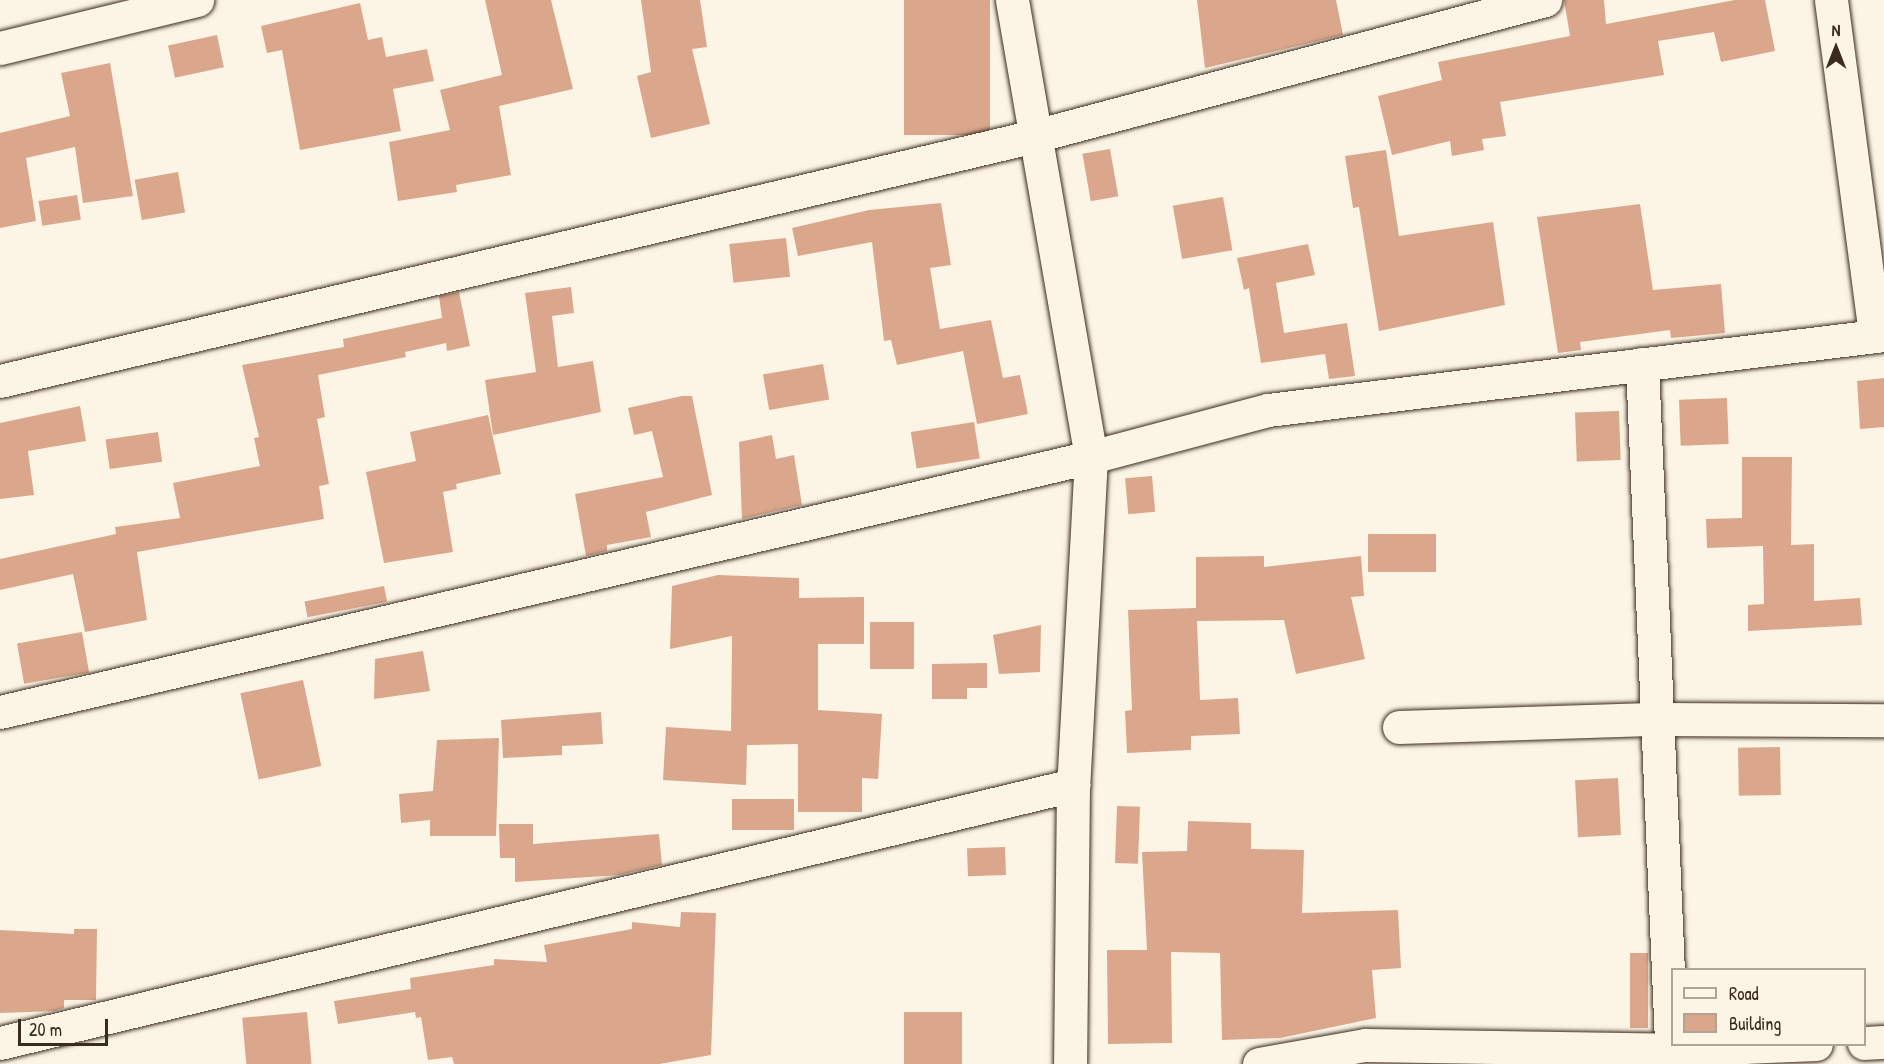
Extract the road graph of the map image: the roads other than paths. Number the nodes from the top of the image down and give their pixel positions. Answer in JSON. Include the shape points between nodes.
{"nodes":[{"id":1,"x":196,"y":0,"type":"edge"},
{"id":2,"x":1012,"y":0,"type":"edge"},
{"id":3,"x":1545,"y":0,"type":"edge"},
{"id":4,"x":1831,"y":0,"type":"edge"},
{"id":5,"x":0,"y":48,"type":"edge"},
{"id":6,"x":1035,"y":136,"type":"junction"},
{"id":7,"x":1880,"y":335,"type":"edge"},
{"id":8,"x":1642,"y":364,"type":"junction"},
{"id":9,"x":0,"y":381,"type":"edge"},
{"id":10,"x":1091,"y":457,"type":"junction"},
{"id":11,"x":0,"y":712,"type":"edge"},
{"id":12,"x":1658,"y":719,"type":"junction"},
{"id":13,"x":1884,"y":720,"type":"edge"},
{"id":14,"x":1399,"y":727,"type":"dead end"},
{"id":15,"x":1073,"y":785,"type":"junction"},
{"id":16,"x":1671,"y":1033,"type":"edge"},
{"id":17,"x":1866,"y":1042,"type":"edge"},
{"id":18,"x":1884,"y":1042,"type":"edge"},
{"id":19,"x":0,"y":1043,"type":"edge"},
{"id":20,"x":1794,"y":1046,"type":"edge"},
{"id":21,"x":1672,"y":1057,"type":"edge"},
{"id":22,"x":1070,"y":1064,"type":"edge"},
{"id":23,"x":1259,"y":1064,"type":"edge"}],
"edges":[{"from":1,"to":5,"type":"street"},
{"from":2,"to":6,"type":"street"},
{"from":3,"to":6,"type":"street"},
{"from":4,"to":7,"type":"street"},
{"from":6,"to":9,"type":"street"},
{"from":6,"to":10,"type":"street"},
{"from":7,"to":8,"type":"street"},
{"from":8,"to":10,"type":"street","via":[[1268,410]]},
{"from":8,"to":12,"type":"street"},
{"from":10,"to":11,"type":"street"},
{"from":10,"to":15,"type":"street"},
{"from":12,"to":13,"type":"street"},
{"from":12,"to":14,"type":"street"},
{"from":12,"to":16,"type":"street"},
{"from":15,"to":19,"type":"street"},
{"from":15,"to":22,"type":"street"},
{"from":17,"to":18,"type":"street"},
{"from":20,"to":21,"type":"street"},
{"from":21,"to":23,"type":"street","via":[[1365,1045]]}]}
